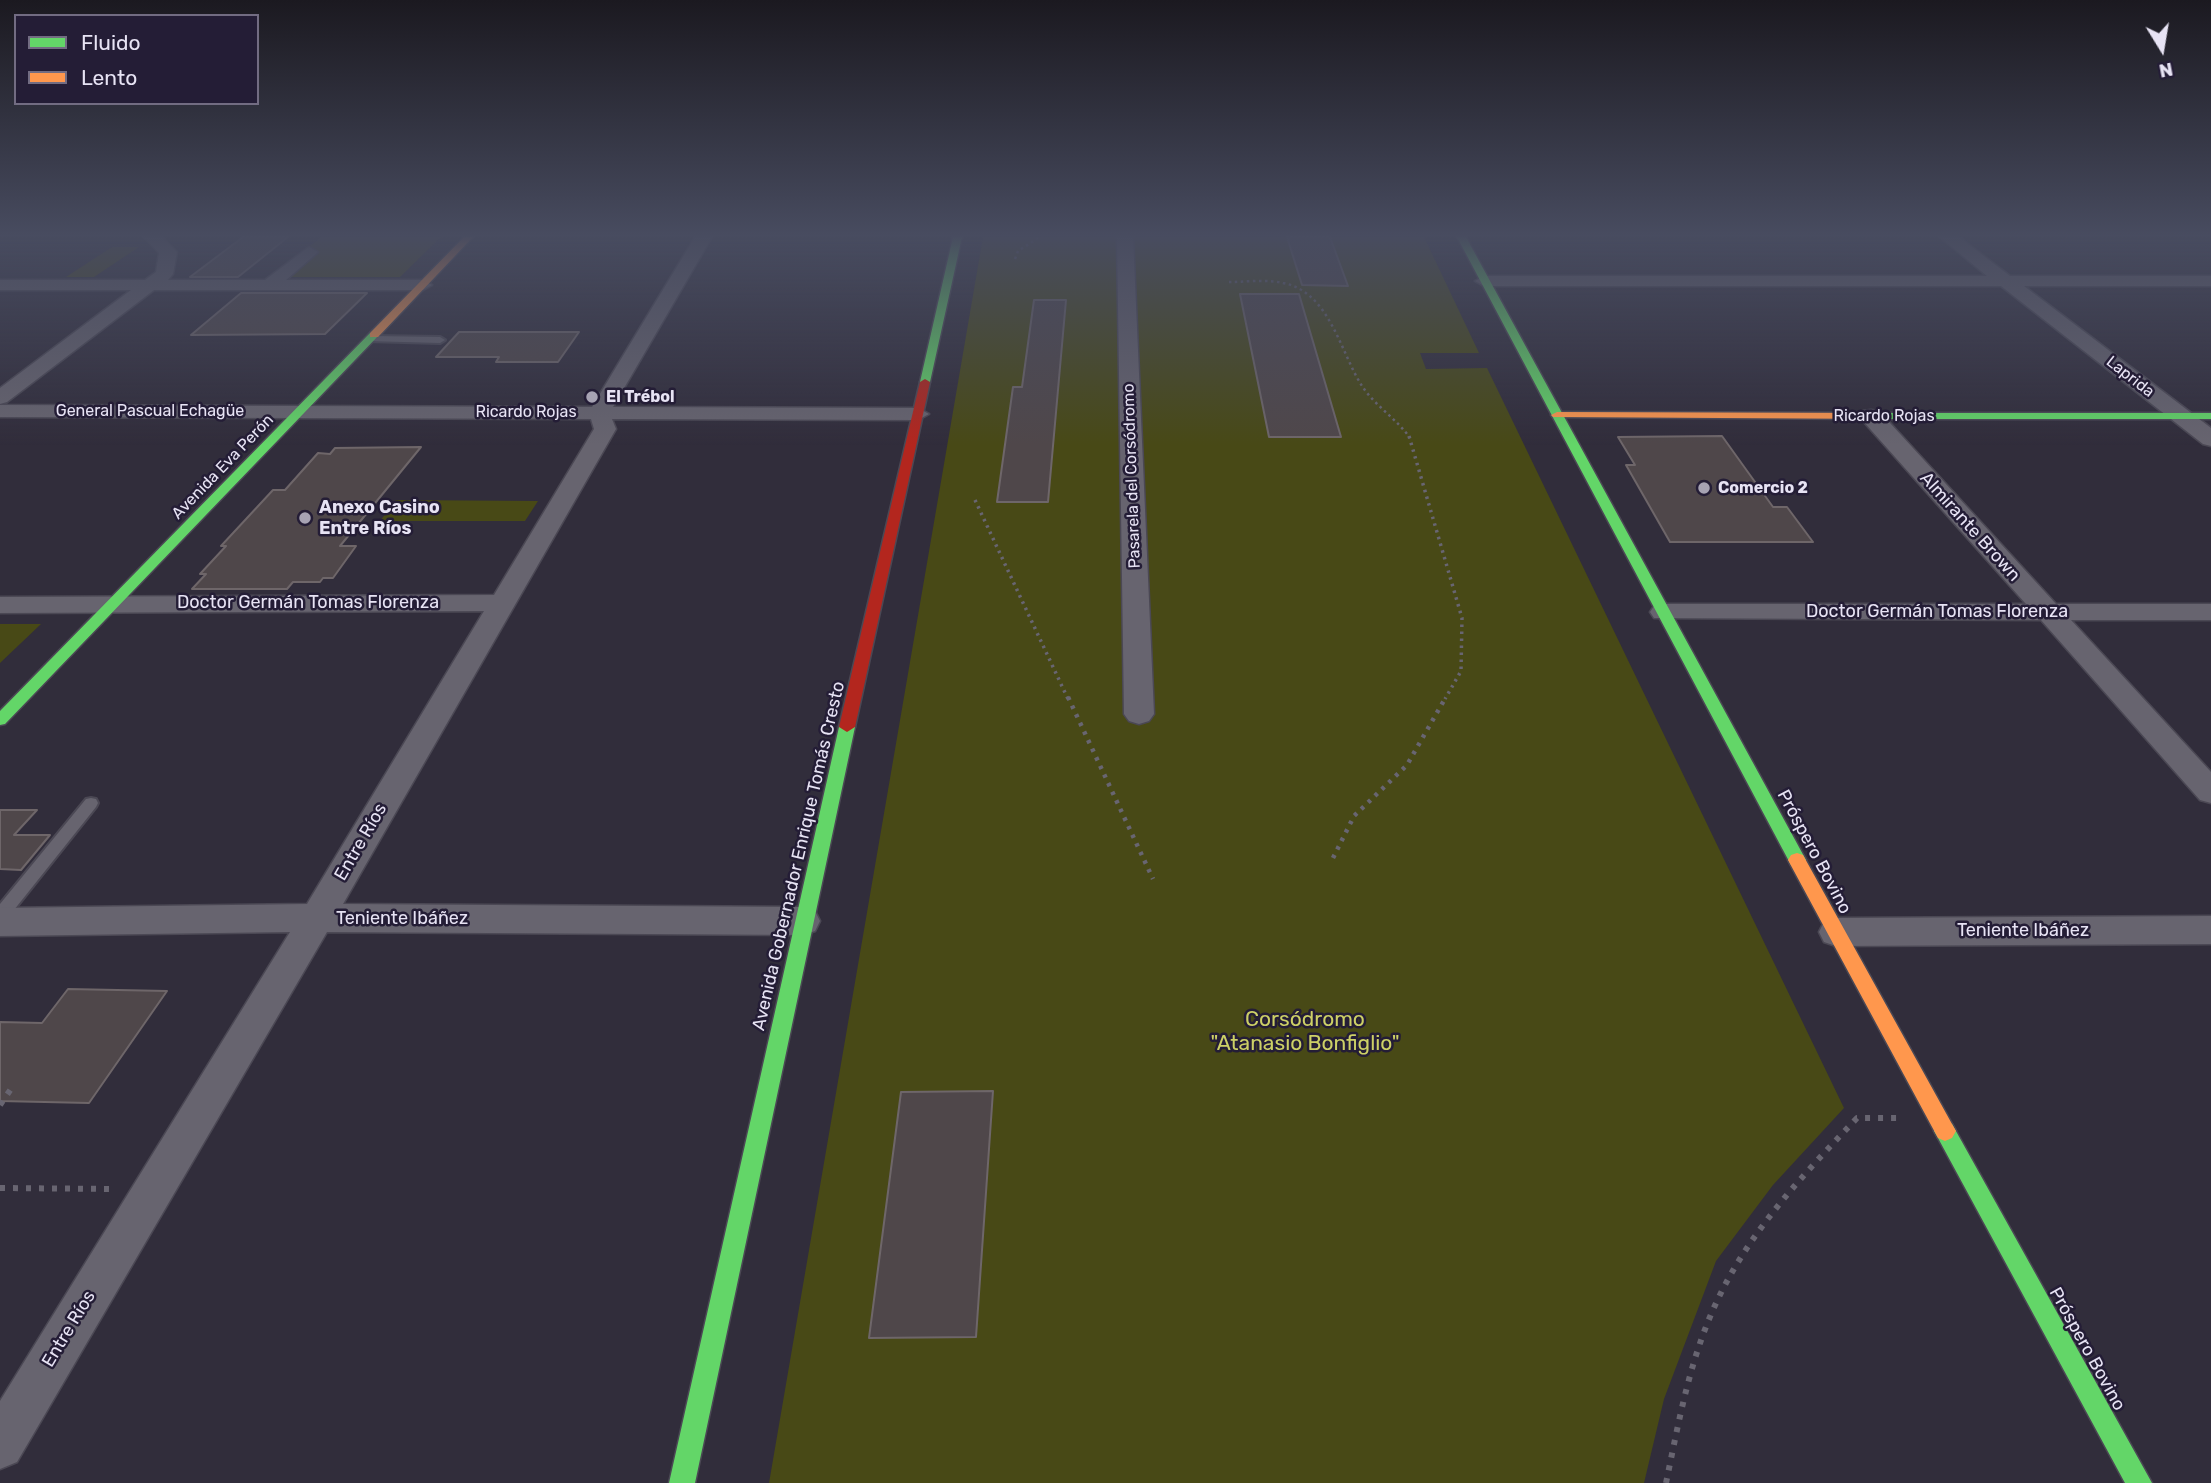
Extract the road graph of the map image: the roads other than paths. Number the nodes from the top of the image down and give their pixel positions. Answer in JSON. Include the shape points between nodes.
{"nodes":[{"id":1,"x":122,"y":306,"type":"edge"},
{"id":2,"x":403,"y":306,"type":"edge"},
{"id":3,"x":663,"y":306,"type":"edge"},
{"id":4,"x":942,"y":306,"type":"edge"},
{"id":5,"x":1127,"y":306,"type":"edge"},
{"id":6,"x":1498,"y":306,"type":"edge"},
{"id":7,"x":2039,"y":306,"type":"edge"},
{"id":8,"x":371,"y":339,"type":"junction"},
{"id":9,"x":440,"y":340,"type":"dead end"},
{"id":10,"x":0,"y":398,"type":"edge"},
{"id":11,"x":0,"y":411,"type":"edge"},
{"id":12,"x":301,"y":411,"type":"junction"},
{"id":13,"x":599,"y":413,"type":"junction"},
{"id":14,"x":918,"y":414,"type":"junction"},
{"id":15,"x":1557,"y":415,"type":"junction"},
{"id":16,"x":2180,"y":415,"type":"junction"},
{"id":17,"x":1871,"y":416,"type":"junction"},
{"id":18,"x":2211,"y":416,"type":"edge"},
{"id":19,"x":2211,"y":439,"type":"edge"},
{"id":20,"x":116,"y":603,"type":"junction"},
{"id":21,"x":500,"y":603,"type":"junction"},
{"id":22,"x":0,"y":605,"type":"edge"},
{"id":23,"x":2047,"y":611,"type":"junction"},
{"id":24,"x":1662,"y":612,"type":"junction"},
{"id":25,"x":2211,"y":612,"type":"edge"},
{"id":26,"x":1139,"y":714,"type":"dead end"},
{"id":27,"x":0,"y":720,"type":"edge"},
{"id":28,"x":2211,"y":792,"type":"edge"},
{"id":29,"x":91,"y":803,"type":"dead end"},
{"id":30,"x":0,"y":915,"type":"edge"},
{"id":31,"x":317,"y":918,"type":"junction"},
{"id":32,"x":803,"y":921,"type":"junction"},
{"id":33,"x":0,"y":922,"type":"edge"},
{"id":34,"x":2211,"y":930,"type":"edge"},
{"id":35,"x":1836,"y":932,"type":"junction"},
{"id":36,"x":0,"y":1445,"type":"edge"},
{"id":37,"x":682,"y":1483,"type":"edge"},
{"id":38,"x":2139,"y":1483,"type":"edge"}],
"edges":[{"from":1,"to":10,"type":"street"},
{"from":2,"to":8,"type":"street","name":"Avenida Eva Perón"},
{"from":3,"to":13,"type":"street","name":"Entre Ríos"},
{"from":4,"to":14,"type":"street","name":"Avenida Gobernador Enrique Tomás Cresto"},
{"from":5,"to":26,"type":"street","name":"Pasarela del Corsódromo"},
{"from":6,"to":15,"type":"street","name":"Próspero Bovino"},
{"from":7,"to":16,"type":"street","name":"Laprida"},
{"from":8,"to":9,"type":"lane"},
{"from":8,"to":12,"type":"street","name":"Avenida Eva Perón"},
{"from":11,"to":12,"type":"street","name":"General Pascual Echagüe"},
{"from":12,"to":13,"type":"street","name":"Ricardo Rojas"},
{"from":12,"to":20,"type":"street","name":"Avenida Eva Perón"},
{"from":13,"to":14,"type":"street","name":"Ricardo Rojas"},
{"from":13,"to":21,"type":"street","name":"Entre Ríos","via":[[605,429]]},
{"from":14,"to":32,"type":"street","name":"Avenida Gobernador Enrique Tomás Cresto"},
{"from":15,"to":17,"type":"street","name":"Ricardo Rojas"},
{"from":15,"to":24,"type":"street","name":"Próspero Bovino"},
{"from":16,"to":17,"type":"street","name":"Ricardo Rojas"},
{"from":16,"to":18,"type":"street","name":"Ricardo Rojas"},
{"from":16,"to":19,"type":"street","name":"Laprida"},
{"from":17,"to":23,"type":"street","name":"Almirante Brown"},
{"from":20,"to":21,"type":"street","name":"Doctor Germán Tomas Florenza"},
{"from":20,"to":22,"type":"street","name":"Doctor Germán Tomas Florenza"},
{"from":20,"to":27,"type":"street","name":"Avenida Eva Perón"},
{"from":21,"to":31,"type":"street","name":"Entre Ríos"},
{"from":23,"to":24,"type":"street","name":"Doctor Germán Tomas Florenza"},
{"from":23,"to":25,"type":"street","name":"Doctor Germán Tomas Florenza"},
{"from":23,"to":28,"type":"street","name":"Almirante Brown"},
{"from":24,"to":35,"type":"street","name":"Próspero Bovino"},
{"from":29,"to":30,"type":"lane"},
{"from":31,"to":32,"type":"street","name":"Teniente Ibáñez"},
{"from":31,"to":33,"type":"street","name":"Teniente Ibáñez"},
{"from":31,"to":36,"type":"street","name":"Entre Ríos"},
{"from":32,"to":37,"type":"street","name":"Avenida Gobernador Enrique Tomás Cresto"},
{"from":34,"to":35,"type":"street","name":"Teniente Ibáñez"},
{"from":35,"to":38,"type":"street","name":"Próspero Bovino"}]}
